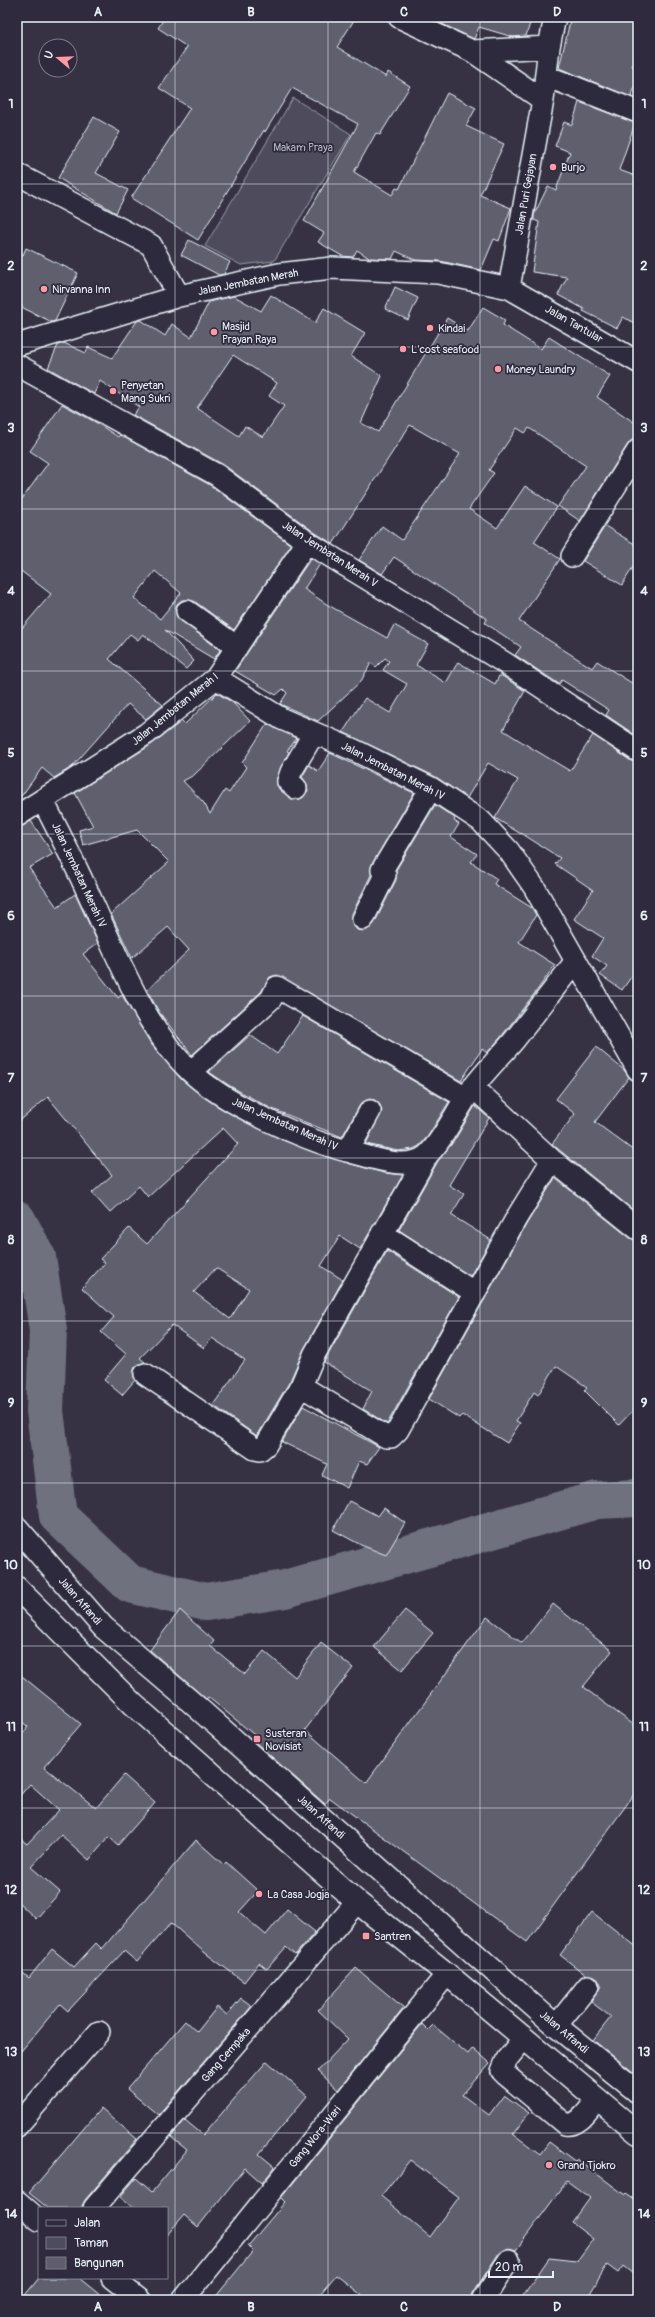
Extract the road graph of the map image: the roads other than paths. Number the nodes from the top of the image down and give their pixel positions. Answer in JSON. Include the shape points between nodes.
{"nodes":[{"id":1,"x":555,"y":17,"type":"edge"},
{"id":2,"x":409,"y":19,"type":"edge"},
{"id":3,"x":549,"y":47,"type":"junction"},
{"id":4,"x":472,"y":51,"type":"junction"},
{"id":5,"x":546,"y":76,"type":"junction"},
{"id":6,"x":544,"y":100,"type":"junction"},
{"id":7,"x":638,"y":112,"type":"edge"},
{"id":8,"x":17,"y":174,"type":"edge"},
{"id":9,"x":509,"y":288,"type":"junction"},
{"id":10,"x":178,"y":296,"type":"junction"},
{"id":11,"x":17,"y":345,"type":"edge"},
{"id":12,"x":638,"y":362,"type":"edge"},
{"id":13,"x":17,"y":365,"type":"edge"},
{"id":14,"x":638,"y":450,"type":"edge"},
{"id":15,"x":307,"y":542,"type":"junction"},
{"id":16,"x":572,"y":556,"type":"dead end"},
{"id":17,"x":187,"y":611,"type":"dead end"},
{"id":18,"x":237,"y":647,"type":"junction"},
{"id":19,"x":216,"y":678,"type":"junction"},
{"id":20,"x":314,"y":733,"type":"junction"},
{"id":21,"x":638,"y":751,"type":"edge"},
{"id":22,"x":296,"y":788,"type":"dead end"},
{"id":23,"x":431,"y":788,"type":"junction"},
{"id":24,"x":43,"y":801,"type":"junction"},
{"id":25,"x":17,"y":816,"type":"edge"},
{"id":26,"x":363,"y":919,"type":"dead end"},
{"id":27,"x":575,"y":962,"type":"junction"},
{"id":28,"x":638,"y":1070,"type":"edge"},
{"id":29,"x":191,"y":1072,"type":"junction"},
{"id":30,"x":469,"y":1092,"type":"junction"},
{"id":31,"x":370,"y":1111,"type":"dead end"},
{"id":32,"x":348,"y":1151,"type":"junction"},
{"id":33,"x":427,"y":1156,"type":"junction"},
{"id":34,"x":552,"y":1160,"type":"junction"},
{"id":35,"x":638,"y":1229,"type":"edge"},
{"id":36,"x":382,"y":1234,"type":"junction"},
{"id":37,"x":475,"y":1293,"type":"junction"},
{"id":38,"x":145,"y":1374,"type":"dead end"},
{"id":39,"x":301,"y":1386,"type":"junction"},
{"id":40,"x":20,"y":1537,"type":"edge"},
{"id":41,"x":17,"y":1588,"type":"edge"},
{"id":42,"x":357,"y":1902,"type":"junction"},
{"id":43,"x":447,"y":1974,"type":"junction"},
{"id":44,"x":588,"y":1986,"type":"dead end"},
{"id":45,"x":556,"y":2026,"type":"junction"},
{"id":46,"x":99,"y":2032,"type":"dead end"},
{"id":47,"x":524,"y":2038,"type":"junction"},
{"id":48,"x":638,"y":2092,"type":"edge"},
{"id":49,"x":597,"y":2100,"type":"junction"},
{"id":50,"x":17,"y":2126,"type":"edge"},
{"id":51,"x":638,"y":2133,"type":"edge"},
{"id":52,"x":17,"y":2201,"type":"edge"},
{"id":53,"x":95,"y":2207,"type":"edge"},
{"id":54,"x":38,"y":2219,"type":"edge"},
{"id":55,"x":509,"y":2260,"type":"dead end"},
{"id":56,"x":113,"y":2279,"type":"edge"},
{"id":57,"x":140,"y":2300,"type":"edge"},
{"id":58,"x":183,"y":2300,"type":"edge"},
{"id":59,"x":483,"y":2300,"type":"edge"}],
"edges":[{"from":1,"to":3,"type":"street","name":"Jalan Puri Gejayan"},
{"from":2,"to":4,"type":"street"},
{"from":3,"to":4,"type":"street"},
{"from":3,"to":5,"type":"street","name":"Jalan Puri Gejayan"},
{"from":4,"to":6,"type":"street"},
{"from":5,"to":6,"type":"street","name":"Jalan Puri Gejayan"},
{"from":5,"to":7,"type":"street"},
{"from":6,"to":9,"type":"street","name":"Jalan Puri Gejayan"},
{"from":8,"to":10,"type":"street","via":[[150,245]]},
{"from":9,"to":10,"type":"street","name":"Jalan Jembatan Merah","via":[[438,273],[332,268],[279,274]]},
{"from":9,"to":12,"type":"street","name":"Jalan Tantular"},
{"from":10,"to":11,"type":"street","name":"Jalan Jembatan Merah"},
{"from":13,"to":15,"type":"street","name":"Jalan Jembatan Merah V","via":[[217,475]]},
{"from":14,"to":16,"type":"street"},
{"from":15,"to":18,"type":"street","name":"Jalan Jembatan Merah I"},
{"from":15,"to":21,"type":"street","name":"Jalan Jembatan Merah V","via":[[505,663]]},
{"from":17,"to":18,"type":"street"},
{"from":18,"to":19,"type":"street","name":"Jalan Jembatan Merah I"},
{"from":19,"to":20,"type":"street","name":"Jalan Jembatan Merah IV","via":[[282,719]]},
{"from":19,"to":24,"type":"street","name":"Jalan Jembatan Merah I","via":[[146,734]]},
{"from":20,"to":22,"type":"street","via":[[288,781]]},
{"from":20,"to":23,"type":"street","name":"Jalan Jembatan Merah IV"},
{"from":23,"to":26,"type":"street","via":[[382,870],[384,875]]},
{"from":23,"to":27,"type":"street","name":"Jalan Jembatan Merah IV","via":[[481,821],[509,851],[554,920]]},
{"from":24,"to":25,"type":"street","name":"Jalan Jembatan Merah I"},
{"from":24,"to":29,"type":"street","name":"Jalan Jembatan Merah IV","via":[[98,914],[119,964],[161,1034]]},
{"from":27,"to":28,"type":"street","name":"Jalan Jembatan Merah IV"},
{"from":27,"to":30,"type":"street"},
{"from":29,"to":30,"type":"street","via":[[271,999],[277,987]]},
{"from":29,"to":32,"type":"street","name":"Jalan Jembatan Merah IV","via":[[228,1100],[258,1115]]},
{"from":30,"to":33,"type":"street"},
{"from":30,"to":34,"type":"street"},
{"from":31,"to":32,"type":"street"},
{"from":32,"to":33,"type":"street","name":"Jalan Jembatan Merah IV","via":[[402,1163],[414,1162]]},
{"from":33,"to":36,"type":"street"},
{"from":34,"to":35,"type":"street"},
{"from":34,"to":37,"type":"street"},
{"from":36,"to":37,"type":"street"},
{"from":36,"to":39,"type":"street","via":[[314,1355]]},
{"from":37,"to":39,"type":"street","via":[[398,1430],[391,1437],[378,1434]]},
{"from":38,"to":39,"type":"street","via":[[260,1450],[266,1445]]},
{"from":40,"to":45,"type":"main road","name":"Jalan Affandi","via":[[103,1627]]},
{"from":41,"to":42,"type":"main road","via":[[133,1704]]},
{"from":42,"to":43,"type":"main road"},
{"from":42,"to":53,"type":"street","name":"Gang Cempaka"},
{"from":43,"to":47,"type":"main road"},
{"from":43,"to":58,"type":"street","name":"Gang Wora-Wari"},
{"from":44,"to":45,"type":"street"},
{"from":45,"to":48,"type":"main road","name":"Jalan Affandi"},
{"from":46,"to":50,"type":"street"},
{"from":47,"to":49,"type":"main road"},
{"from":47,"to":49,"type":"street","via":[[507,2059],[502,2071],[517,2085],[557,2118],[572,2126]]},
{"from":49,"to":51,"type":"main road"},
{"from":52,"to":54,"type":"street"},
{"from":55,"to":59,"type":"street"},
{"from":56,"to":57,"type":"street"}]}
